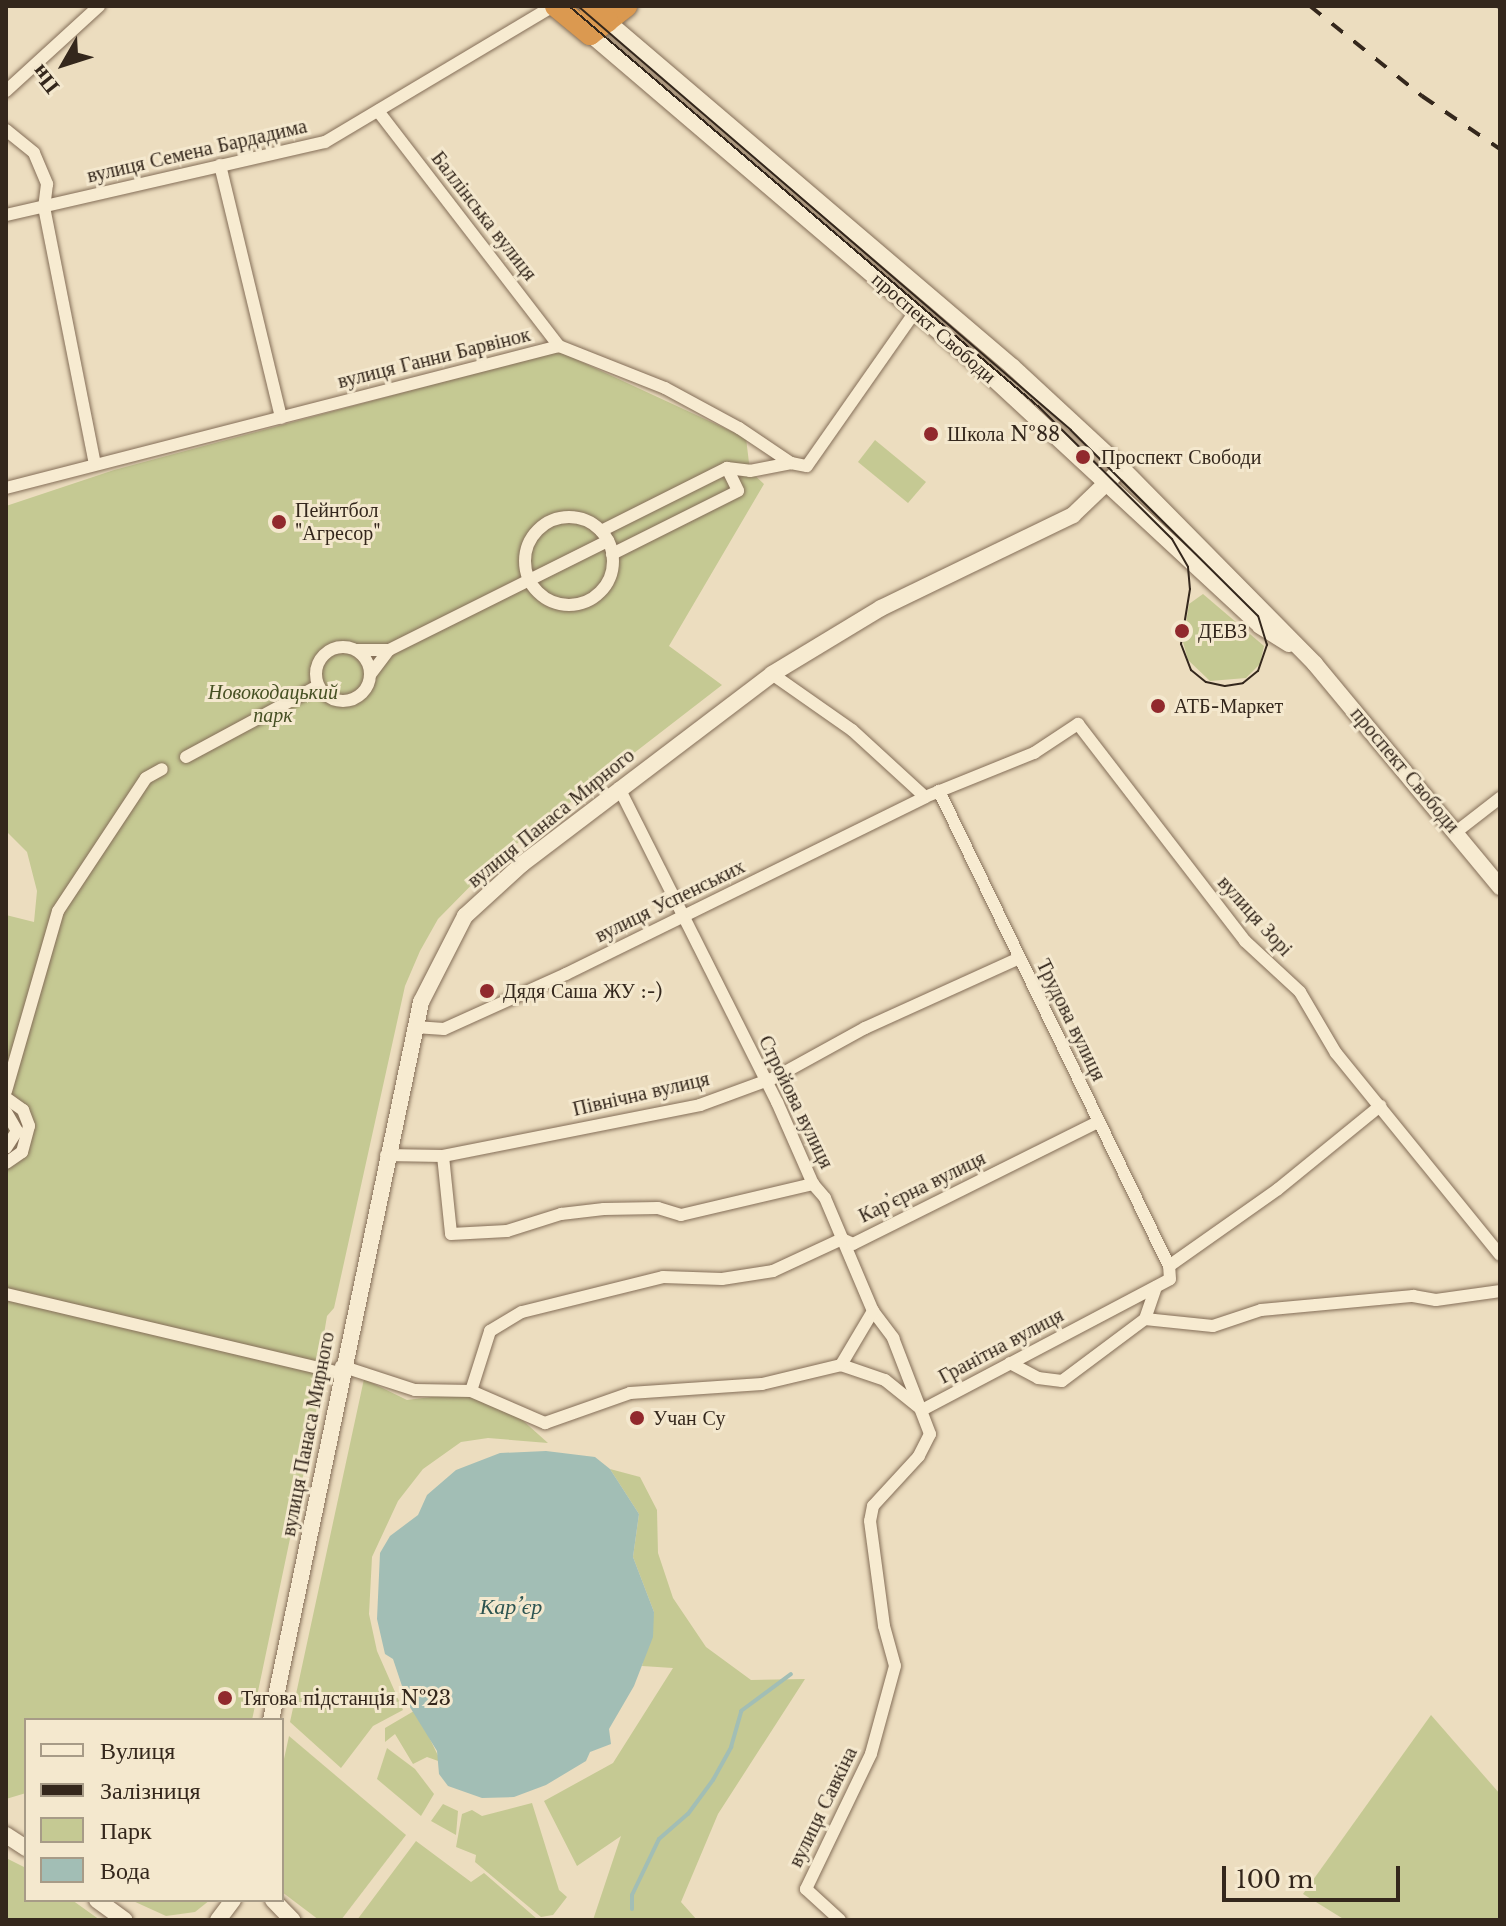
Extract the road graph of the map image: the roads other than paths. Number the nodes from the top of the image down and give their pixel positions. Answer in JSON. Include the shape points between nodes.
{"nodes":[{"id":1,"x":99,"y":6,"type":"edge"},
{"id":2,"x":554,"y":6,"type":"edge"},
{"id":3,"x":626,"y":6,"type":"edge"},
{"id":4,"x":596,"y":20,"type":"edge"},
{"id":5,"x":6,"y":91,"type":"edge"},
{"id":6,"x":378,"y":111,"type":"junction"},
{"id":7,"x":6,"y":130,"type":"edge"},
{"id":8,"x":220,"y":165,"type":"junction"},
{"id":9,"x":44,"y":207,"type":"junction"},
{"id":10,"x":6,"y":215,"type":"edge"},
{"id":11,"x":915,"y":312,"type":"junction"},
{"id":12,"x":559,"y":346,"type":"junction"},
{"id":13,"x":281,"y":418,"type":"junction"},
{"id":14,"x":791,"y":463,"type":"junction"},
{"id":15,"x":95,"y":464,"type":"junction"},
{"id":16,"x":727,"y":468,"type":"junction"},
{"id":17,"x":1122,"y":468,"type":"junction"},
{"id":18,"x":750,"y":471,"type":"junction"},
{"id":19,"x":1107,"y":484,"type":"junction"},
{"id":20,"x":692,"y":485,"type":"junction"},
{"id":21,"x":6,"y":488,"type":"edge"},
{"id":22,"x":738,"y":491,"type":"junction"},
{"id":23,"x":704,"y":508,"type":"junction"},
{"id":24,"x":607,"y":542,"type":"junction"},
{"id":25,"x":525,"y":558,"type":"junction"},
{"id":26,"x":529,"y":580,"type":"junction"},
{"id":27,"x":511,"y":590,"type":"junction"},
{"id":28,"x":544,"y":598,"type":"junction"},
{"id":29,"x":357,"y":650,"type":"junction"},
{"id":30,"x":389,"y":650,"type":"junction"},
{"id":31,"x":1307,"y":655,"type":"junction"},
{"id":32,"x":772,"y":674,"type":"junction"},
{"id":33,"x":370,"y":675,"type":"junction"},
{"id":34,"x":318,"y":686,"type":"junction"},
{"id":35,"x":186,"y":757,"type":"dead end"},
{"id":36,"x":162,"y":769,"type":"dead end"},
{"id":37,"x":619,"y":788,"type":"junction"},
{"id":38,"x":939,"y":791,"type":"junction"},
{"id":39,"x":925,"y":797,"type":"junction"},
{"id":40,"x":1500,"y":798,"type":"edge"},
{"id":41,"x":1456,"y":832,"type":"junction"},
{"id":42,"x":1500,"y":887,"type":"edge"},
{"id":43,"x":684,"y":916,"type":"junction"},
{"id":44,"x":1019,"y":958,"type":"junction"},
{"id":45,"x":415,"y":1027,"type":"junction"},
{"id":46,"x":764,"y":1080,"type":"junction"},
{"id":47,"x":6,"y":1091,"type":"edge"},
{"id":48,"x":6,"y":1098,"type":"edge"},
{"id":49,"x":1380,"y":1106,"type":"junction"},
{"id":50,"x":6,"y":1112,"type":"edge"},
{"id":51,"x":1098,"y":1122,"type":"junction"},
{"id":52,"x":22,"y":1138,"type":"junction"},
{"id":53,"x":6,"y":1148,"type":"edge"},
{"id":54,"x":386,"y":1155,"type":"junction"},
{"id":55,"x":443,"y":1156,"type":"junction"},
{"id":56,"x":6,"y":1163,"type":"edge"},
{"id":57,"x":813,"y":1184,"type":"junction"},
{"id":58,"x":842,"y":1239,"type":"junction"},
{"id":59,"x":1500,"y":1255,"type":"edge"},
{"id":60,"x":1169,"y":1266,"type":"junction"},
{"id":61,"x":1156,"y":1287,"type":"junction"},
{"id":62,"x":1500,"y":1291,"type":"edge"},
{"id":63,"x":6,"y":1294,"type":"edge"},
{"id":64,"x":873,"y":1311,"type":"junction"},
{"id":65,"x":1145,"y":1319,"type":"junction"},
{"id":66,"x":1010,"y":1363,"type":"junction"},
{"id":67,"x":841,"y":1365,"type":"junction"},
{"id":68,"x":341,"y":1369,"type":"junction"},
{"id":69,"x":471,"y":1391,"type":"junction"},
{"id":70,"x":922,"y":1410,"type":"junction"},
{"id":71,"x":930,"y":1434,"type":"joint"},
{"id":72,"x":271,"y":1718,"type":"edge"},
{"id":73,"x":6,"y":1835,"type":"edge"},
{"id":74,"x":24,"y":1847,"type":"edge"},
{"id":75,"x":100,"y":1902,"type":"edge"},
{"id":76,"x":233,"y":1902,"type":"edge"},
{"id":77,"x":275,"y":1902,"type":"edge"},
{"id":78,"x":125,"y":1920,"type":"edge"},
{"id":79,"x":218,"y":1920,"type":"edge"},
{"id":80,"x":292,"y":1920,"type":"edge"},
{"id":81,"x":840,"y":1920,"type":"edge"}],
"edges":[{"from":1,"to":5,"type":"street"},
{"from":2,"to":4,"type":"highway","name":"проспект Свободи"},
{"from":2,"to":6,"type":"street","name":"вулиця Семена Бардадима"},
{"from":3,"to":4,"type":"highway"},
{"from":4,"to":11,"type":"main road","name":"проспект Свободи"},
{"from":4,"to":17,"type":"main road","name":"проспект Свободи","via":[[1020,373]]},
{"from":6,"to":8,"type":"street","name":"вулиця Семена Бардадима","via":[[325,142]]},
{"from":6,"to":12,"type":"street","name":"Баллінська вулиця"},
{"from":7,"to":9,"type":"street","via":[[34,153],[47,184]]},
{"from":8,"to":9,"type":"street","name":"вулиця Семена Бардадима"},
{"from":8,"to":13,"type":"street"},
{"from":9,"to":10,"type":"street","name":"вулиця Семена Бардадима"},
{"from":9,"to":15,"type":"street"},
{"from":11,"to":14,"type":"street","via":[[820,455],[807,466]]},
{"from":11,"to":19,"type":"main road","name":"проспект Свободи"},
{"from":12,"to":13,"type":"street","name":"вулиця Ганни Барвінок"},
{"from":12,"to":14,"type":"street","name":"вулиця Ганни Барвінок","via":[[665,388]]},
{"from":13,"to":15,"type":"street","name":"вулиця Ганни Барвінок"},
{"from":14,"to":18,"type":"street"},
{"from":15,"to":21,"type":"street","name":"вулиця Ганни Барвінок"},
{"from":16,"to":18,"type":"street"},
{"from":16,"to":20,"type":"street"},
{"from":16,"to":22,"type":"street"},
{"from":17,"to":19,"type":"main road","name":"вулиця Панаса Мирного"},
{"from":17,"to":31,"type":"main road","name":"проспект Свободи"},
{"from":18,"to":22,"type":"street"},
{"from":19,"to":31,"type":"main road","name":"проспект Свободи","via":[[1260,626]]},
{"from":19,"to":32,"type":"main road","name":"вулиця Панаса Мирного","via":[[1073,515],[881,608]]},
{"from":20,"to":23,"type":"street"},
{"from":20,"to":24,"type":"street"},
{"from":22,"to":23,"type":"street"},
{"from":23,"to":24,"type":"street"},
{"from":24,"to":25,"type":"street","via":[[583,519],[549,521],[532,536]]},
{"from":24,"to":26,"type":"street"},
{"from":24,"to":28,"type":"street","via":[[611,575],[588,600],[566,605]]},
{"from":25,"to":26,"type":"street"},
{"from":25,"to":27,"type":"street"},
{"from":26,"to":27,"type":"street"},
{"from":26,"to":28,"type":"street"},
{"from":27,"to":28,"type":"street"},
{"from":27,"to":30,"type":"street"},
{"from":29,"to":30,"type":"street"},
{"from":29,"to":33,"type":"street"},
{"from":29,"to":34,"type":"street","via":[[337,647],[324,653],[316,665]]},
{"from":30,"to":33,"type":"street"},
{"from":31,"to":41,"type":"main road","name":"проспект Свободи"},
{"from":32,"to":37,"type":"main road","name":"вулиця Панаса Мирного"},
{"from":32,"to":39,"type":"street","via":[[852,730]]},
{"from":33,"to":34,"type":"street","via":[[361,694],[348,701],[334,700]]},
{"from":34,"to":35,"type":"street"},
{"from":36,"to":47,"type":"street","via":[[146,778],[58,911]]},
{"from":37,"to":43,"type":"street","name":"Стройова вулиця"},
{"from":37,"to":45,"type":"main road","name":"вулиця Панаса Мирного","via":[[465,916],[432,972]]},
{"from":38,"to":39,"type":"street","name":"вулиця Успенських"},
{"from":38,"to":44,"type":"street","name":"Трудова вулиця"},
{"from":38,"to":49,"type":"street","name":"вулиця Зорі","via":[[1034,753],[1078,724],[1245,941],[1300,992],[1336,1053]]},
{"from":39,"to":43,"type":"street","name":"вулиця Успенських"},
{"from":40,"to":41,"type":"street"},
{"from":41,"to":42,"type":"main road","name":"проспект Свободи"},
{"from":43,"to":45,"type":"street","name":"вулиця Успенських","via":[[444,1029]]},
{"from":43,"to":46,"type":"street","name":"Стройова вулиця"},
{"from":44,"to":46,"type":"street","name":"Північна вулиця"},
{"from":44,"to":51,"type":"street","name":"Трудова вулиця"},
{"from":45,"to":54,"type":"main road","name":"вулиця Панаса Мирного"},
{"from":46,"to":55,"type":"street","name":"Північна вулиця","via":[[700,1105]]},
{"from":46,"to":57,"type":"street","name":"Стройова вулиця"},
{"from":48,"to":52,"type":"street","via":[[27,1117]]},
{"from":49,"to":59,"type":"street","name":"вулиця Зорі"},
{"from":49,"to":60,"type":"street"},
{"from":50,"to":52,"type":"street"},
{"from":51,"to":58,"type":"street","name":"Карʼєрна вулиця","via":[[853,1244]]},
{"from":51,"to":60,"type":"street","name":"Трудова вулиця"},
{"from":52,"to":53,"type":"street"},
{"from":52,"to":56,"type":"street"},
{"from":54,"to":55,"type":"street","name":"Північна вулиця"},
{"from":54,"to":68,"type":"main road","name":"вулиця Панаса Мирного"},
{"from":55,"to":57,"type":"street","via":[[451,1234],[507,1231],[561,1214],[604,1209],[658,1208],[681,1215]]},
{"from":57,"to":58,"type":"street","name":"Стройова вулиця","via":[[825,1198]]},
{"from":58,"to":64,"type":"street","name":"Стройова вулиця"},
{"from":58,"to":69,"type":"street","name":"Карʼєрна вулиця","via":[[753,1277],[663,1277],[522,1312],[490,1331]]},
{"from":60,"to":61,"type":"street","via":[[1170,1279]]},
{"from":61,"to":65,"type":"street"},
{"from":61,"to":66,"type":"street","name":"Гранітна вулиця"},
{"from":62,"to":65,"type":"street","via":[[1261,1310],[1213,1326]]},
{"from":63,"to":68,"type":"street"},
{"from":64,"to":67,"type":"street"},
{"from":64,"to":70,"type":"street","name":"Стройова вулиця","via":[[893,1338],[904,1378]]},
{"from":65,"to":66,"type":"street","via":[[1062,1381],[1038,1378]]},
{"from":66,"to":70,"type":"street","name":"Гранітна вулиця"},
{"from":67,"to":69,"type":"street","via":[[762,1384],[630,1393],[545,1423]]},
{"from":67,"to":70,"type":"street","via":[[885,1380]]},
{"from":68,"to":69,"type":"street","via":[[415,1390]]},
{"from":68,"to":72,"type":"main road","name":"вулиця Панаса Мирного"},
{"from":70,"to":71,"type":"street","name":"Стройова вулиця"},
{"from":71,"to":81,"type":"street","name":"вулиця Савкіна","via":[[919,1456],[873,1506],[870,1521],[884,1626],[895,1666],[871,1754],[806,1889]]},
{"from":73,"to":74,"type":"main road"},
{"from":75,"to":78,"type":"main road"},
{"from":76,"to":79,"type":"main road"},
{"from":77,"to":80,"type":"main road"}]}
